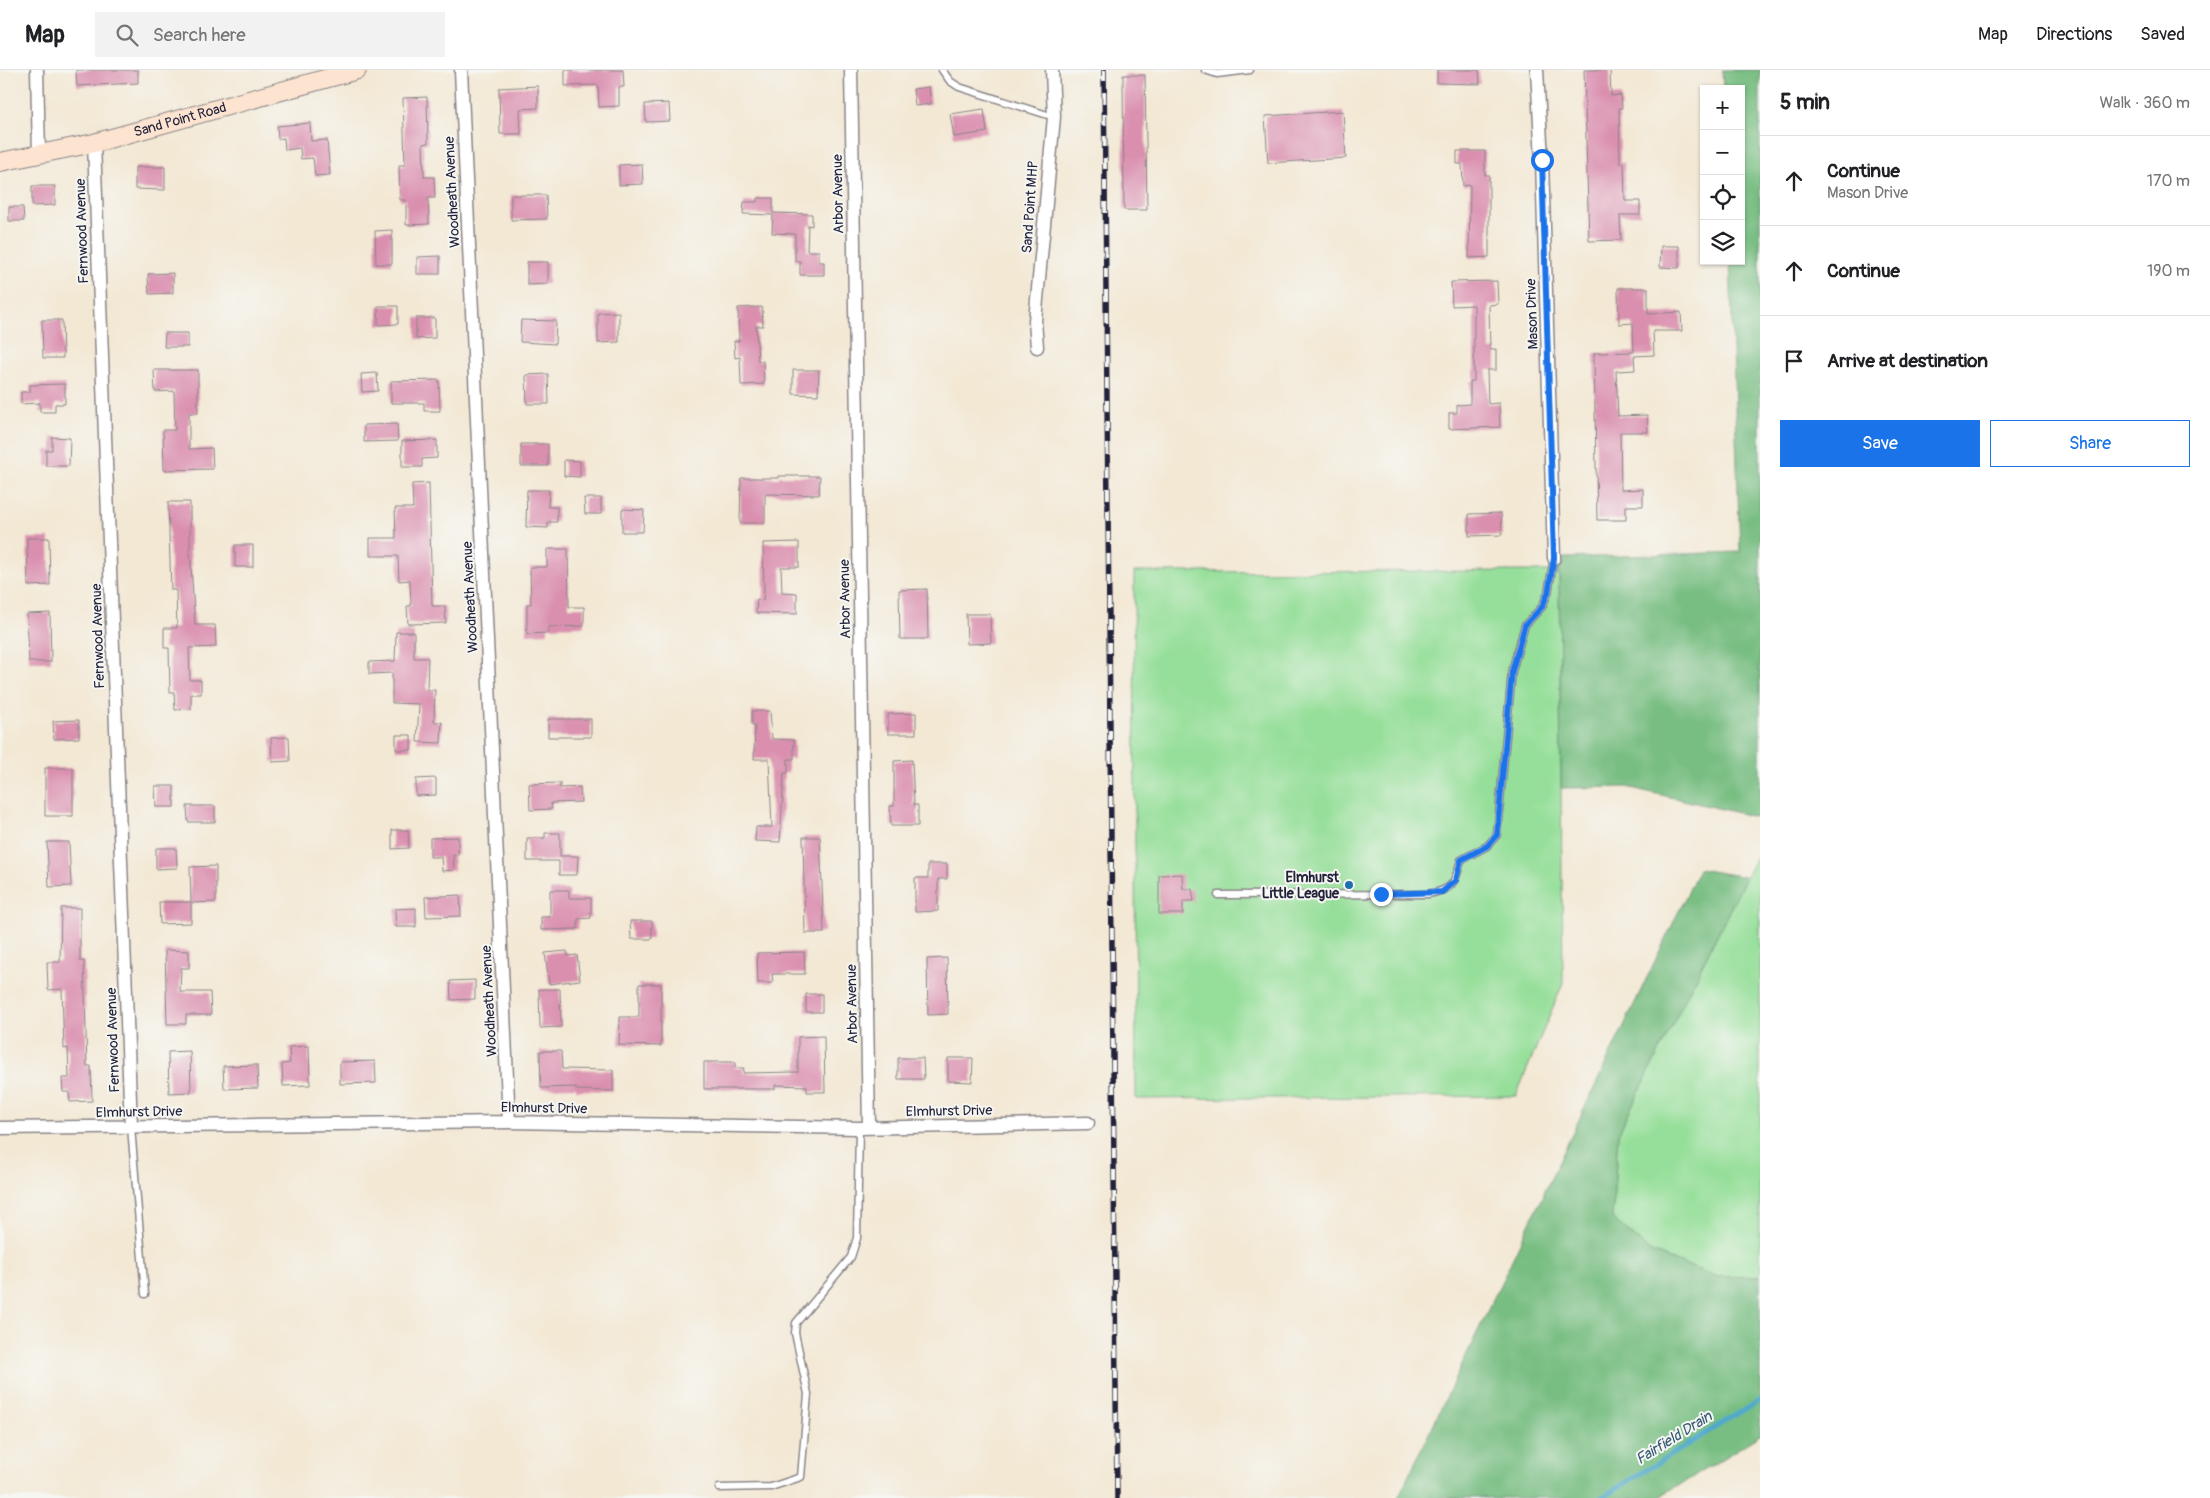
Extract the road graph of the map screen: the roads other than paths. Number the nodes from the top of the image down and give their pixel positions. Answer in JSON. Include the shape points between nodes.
{"nodes":[{"id":1,"x":36,"y":70,"type":"edge"},
{"id":2,"x":357,"y":70,"type":"edge"},
{"id":3,"x":461,"y":70,"type":"edge"},
{"id":4,"x":851,"y":70,"type":"edge"},
{"id":5,"x":942,"y":70,"type":"edge"},
{"id":6,"x":1052,"y":70,"type":"edge"},
{"id":7,"x":1205,"y":70,"type":"edge"},
{"id":8,"x":1250,"y":70,"type":"edge"},
{"id":9,"x":1537,"y":70,"type":"edge"},
{"id":10,"x":310,"y":76,"type":"edge"},
{"id":11,"x":1054,"y":117,"type":"junction"},
{"id":12,"x":94,"y":143,"type":"junction"},
{"id":13,"x":39,"y":154,"type":"junction"},
{"id":14,"x":0,"y":162,"type":"edge"},
{"id":15,"x":1037,"y":347,"type":"dead end"},
{"id":16,"x":1554,"y":558,"type":"joint"},
{"id":17,"x":1218,"y":895,"type":"dead end"},
{"id":18,"x":509,"y":1122,"type":"junction"},
{"id":19,"x":1088,"y":1123,"type":"dead end"},
{"id":20,"x":132,"y":1127,"type":"junction"},
{"id":21,"x":0,"y":1128,"type":"edge"},
{"id":22,"x":864,"y":1128,"type":"junction"},
{"id":23,"x":145,"y":1294,"type":"dead end"},
{"id":24,"x":719,"y":1488,"type":"dead end"}],
"edges":[{"from":1,"to":13,"type":"street"},
{"from":2,"to":10,"type":"street","name":"Sand Point Road"},
{"from":3,"to":18,"type":"street","name":"Woodheath Avenue"},
{"from":4,"to":22,"type":"street","name":"Arbor Avenue"},
{"from":5,"to":11,"type":"lane","via":[[959,87]]},
{"from":6,"to":11,"type":"street","name":"Sand Point MHP"},
{"from":7,"to":8,"type":"lane","via":[[1217,74]]},
{"from":9,"to":16,"type":"street","name":"Mason Drive"},
{"from":10,"to":12,"type":"street","name":"Sand Point Road"},
{"from":11,"to":15,"type":"street","name":"Sand Point MHP","via":[[1035,321]]},
{"from":12,"to":13,"type":"street","name":"Sand Point Road"},
{"from":12,"to":20,"type":"street","name":"Fernwood Avenue"},
{"from":13,"to":14,"type":"street","name":"Sand Point Road"},
{"from":16,"to":17,"type":"lane","via":[[1548,593],[1542,607],[1525,625],[1512,671],[1497,835],[1487,846],[1461,860],[1456,880],[1442,892],[1428,894]]},
{"from":18,"to":20,"type":"street","name":"Elmhurst Drive"},
{"from":18,"to":22,"type":"street","name":"Elmhurst Drive"},
{"from":19,"to":22,"type":"street","name":"Elmhurst Drive"},
{"from":20,"to":21,"type":"street","name":"Elmhurst Drive"},
{"from":20,"to":23,"type":"lane"},
{"from":22,"to":24,"type":"lane","via":[[857,1238],[851,1256],[796,1323],[795,1333],[808,1394],[801,1477],[771,1487]]}]}
